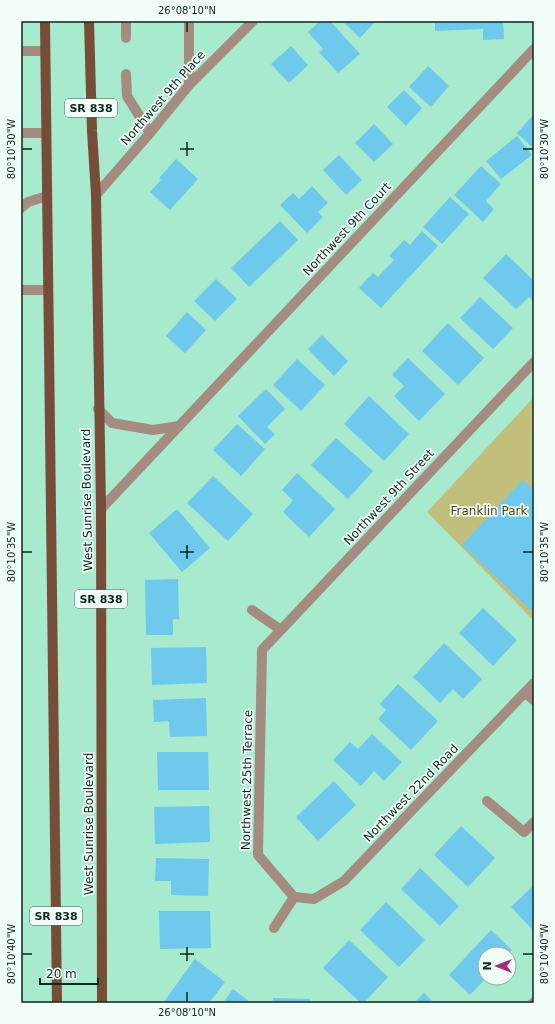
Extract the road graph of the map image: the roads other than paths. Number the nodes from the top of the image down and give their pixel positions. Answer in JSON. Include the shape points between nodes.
{"nodes":[{"id":1,"x":45,"y":21,"type":"edge"},
{"id":2,"x":89,"y":21,"type":"edge"},
{"id":3,"x":126,"y":21,"type":"edge"},
{"id":4,"x":189,"y":21,"type":"edge"},
{"id":5,"x":253,"y":21,"type":"edge"},
{"id":6,"x":126,"y":38,"type":"dead end"},
{"id":7,"x":534,"y":49,"type":"edge"},
{"id":8,"x":21,"y":51,"type":"edge"},
{"id":9,"x":45,"y":51,"type":"junction"},
{"id":10,"x":126,"y":74,"type":"dead end"},
{"id":11,"x":189,"y":85,"type":"junction"},
{"id":12,"x":21,"y":133,"type":"edge"},
{"id":13,"x":46,"y":133,"type":"junction"},
{"id":14,"x":150,"y":133,"type":"junction"},
{"id":15,"x":47,"y":196,"type":"junction"},
{"id":16,"x":96,"y":196,"type":"junction"},
{"id":17,"x":21,"y":208,"type":"edge"},
{"id":18,"x":21,"y":290,"type":"edge"},
{"id":19,"x":48,"y":290,"type":"junction"},
{"id":20,"x":534,"y":362,"type":"edge"},
{"id":21,"x":98,"y":409,"type":"junction"},
{"id":22,"x":179,"y":426,"type":"junction"},
{"id":23,"x":101,"y":510,"type":"junction"},
{"id":24,"x":252,"y":610,"type":"dead end"},
{"id":25,"x":281,"y":630,"type":"junction"},
{"id":26,"x":262,"y":650,"type":"joint"},
{"id":27,"x":534,"y":683,"type":"edge"},
{"id":28,"x":525,"y":693,"type":"junction"},
{"id":29,"x":534,"y":700,"type":"edge"},
{"id":30,"x":487,"y":801,"type":"dead end"},
{"id":31,"x":534,"y":822,"type":"edge"},
{"id":32,"x":294,"y":897,"type":"junction"},
{"id":33,"x":274,"y":928,"type":"dead end"},
{"id":34,"x":57,"y":1003,"type":"edge"},
{"id":35,"x":102,"y":1003,"type":"edge"}],
"edges":[{"from":1,"to":9,"type":"main road","number":"SR 838"},
{"from":2,"to":16,"type":"main road","name":"West Sunrise Boulevard","number":"SR 838"},
{"from":3,"to":6,"type":"street"},
{"from":4,"to":11,"type":"street"},
{"from":5,"to":11,"type":"street","name":"Northwest 9th Place"},
{"from":7,"to":22,"type":"street","name":"Northwest 9th Court"},
{"from":8,"to":9,"type":"street"},
{"from":9,"to":13,"type":"main road","number":"SR 838"},
{"from":10,"to":14,"type":"street","via":[[127,96]]},
{"from":11,"to":14,"type":"street","name":"Northwest 9th Place"},
{"from":12,"to":13,"type":"street"},
{"from":13,"to":15,"type":"main road","number":"SR 838"},
{"from":14,"to":16,"type":"street","name":"Northwest 9th Place"},
{"from":15,"to":17,"type":"street","via":[[28,202]]},
{"from":15,"to":19,"type":"main road","number":"SR 838"},
{"from":16,"to":21,"type":"main road","name":"West Sunrise Boulevard","number":"SR 838"},
{"from":18,"to":19,"type":"street"},
{"from":19,"to":34,"type":"main road","number":"SR 838"},
{"from":20,"to":25,"type":"street","name":"Northwest 9th Street"},
{"from":21,"to":22,"type":"street","via":[[112,423],[153,430]]},
{"from":21,"to":23,"type":"main road","name":"West Sunrise Boulevard","number":"SR 838"},
{"from":22,"to":23,"type":"street","name":"Northwest 9th Court"},
{"from":23,"to":35,"type":"main road","name":"West Sunrise Boulevard","number":"SR 838"},
{"from":24,"to":25,"type":"street"},
{"from":25,"to":26,"type":"street","name":"Northwest 9th Street"},
{"from":26,"to":32,"type":"street","name":"Northwest 25th Terrace","via":[[258,855]]},
{"from":27,"to":28,"type":"street","name":"Northwest 22nd Road"},
{"from":28,"to":29,"type":"street"},
{"from":28,"to":32,"type":"street","name":"Northwest 22nd Road","via":[[344,882],[314,900]]},
{"from":30,"to":31,"type":"street","via":[[524,832]]},
{"from":32,"to":33,"type":"street"}]}
